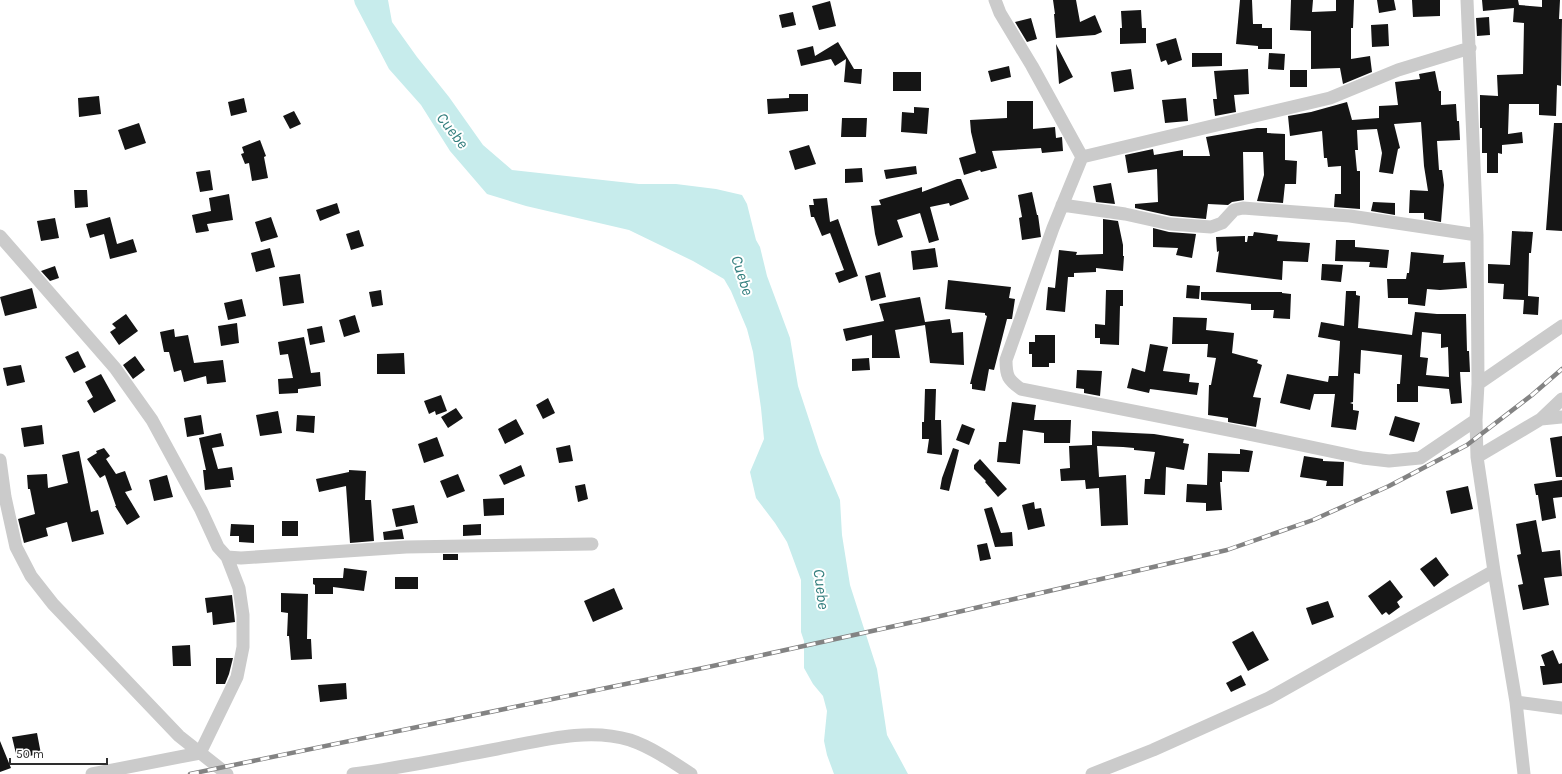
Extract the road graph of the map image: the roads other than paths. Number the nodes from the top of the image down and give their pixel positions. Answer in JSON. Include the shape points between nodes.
{"nodes":[{"id":1,"x":996,"y":0,"type":"edge"},
{"id":2,"x":1467,"y":0,"type":"edge"},
{"id":3,"x":1470,"y":48,"type":"junction"},
{"id":4,"x":1082,"y":157,"type":"junction"},
{"id":5,"x":1062,"y":205,"type":"junction"},
{"id":6,"x":1477,"y":235,"type":"junction"},
{"id":7,"x":0,"y":236,"type":"edge"},
{"id":8,"x":1562,"y":326,"type":"edge"},
{"id":9,"x":1478,"y":384,"type":"junction"},
{"id":10,"x":1562,"y":399,"type":"edge"},
{"id":11,"x":1562,"y":416,"type":"edge"},
{"id":12,"x":1541,"y":418,"type":"junction"},
{"id":13,"x":1476,"y":420,"type":"junction"},
{"id":14,"x":1477,"y":457,"type":"junction"},
{"id":15,"x":0,"y":460,"type":"edge"},
{"id":16,"x":592,"y":544,"type":"dead end"},
{"id":17,"x":227,"y":557,"type":"junction"},
{"id":18,"x":1494,"y":571,"type":"junction"},
{"id":19,"x":1516,"y":702,"type":"junction"},
{"id":20,"x":1562,"y":708,"type":"edge"},
{"id":21,"x":200,"y":753,"type":"junction"},
{"id":22,"x":383,"y":772,"type":"edge"},
{"id":23,"x":92,"y":774,"type":"edge"},
{"id":24,"x":227,"y":774,"type":"edge"},
{"id":25,"x":353,"y":774,"type":"edge"},
{"id":26,"x":691,"y":774,"type":"edge"},
{"id":27,"x":1092,"y":774,"type":"edge"},
{"id":28,"x":1524,"y":774,"type":"edge"}],
"edges":[{"from":1,"to":4,"type":"street","via":[[1000,13]]},
{"from":2,"to":3,"type":"street"},
{"from":3,"to":4,"type":"street","via":[[1398,70],[1330,98]]},
{"from":3,"to":6,"type":"street"},
{"from":4,"to":5,"type":"street"},
{"from":5,"to":6,"type":"street","via":[[1125,214],[1170,224],[1211,226],[1222,223],[1234,210],[1244,208],[1350,216]]},
{"from":5,"to":13,"type":"street","via":[[1006,360],[1006,373],[1011,382],[1021,389],[1363,458],[1389,461],[1420,458]]},
{"from":6,"to":9,"type":"street"},
{"from":7,"to":17,"type":"street","via":[[114,368],[152,420],[218,547]]},
{"from":8,"to":9,"type":"street"},
{"from":9,"to":13,"type":"street"},
{"from":10,"to":12,"type":"street"},
{"from":11,"to":12,"type":"street"},
{"from":12,"to":14,"type":"street"},
{"from":13,"to":14,"type":"street"},
{"from":14,"to":18,"type":"street"},
{"from":15,"to":21,"type":"street","via":[[16,547],[31,576],[58,610],[179,736]]},
{"from":16,"to":17,"type":"street","via":[[406,547]]},
{"from":17,"to":21,"type":"street","via":[[240,588],[244,615],[243,647],[237,677]]},
{"from":18,"to":19,"type":"street"},
{"from":18,"to":27,"type":"street","via":[[1269,698],[1153,750]]},
{"from":19,"to":20,"type":"street"},
{"from":19,"to":28,"type":"street"},
{"from":21,"to":23,"type":"street"},
{"from":21,"to":24,"type":"street"},
{"from":22,"to":25,"type":"street"},
{"from":22,"to":26,"type":"street","via":[[560,737],[600,735],[630,740]]}]}
